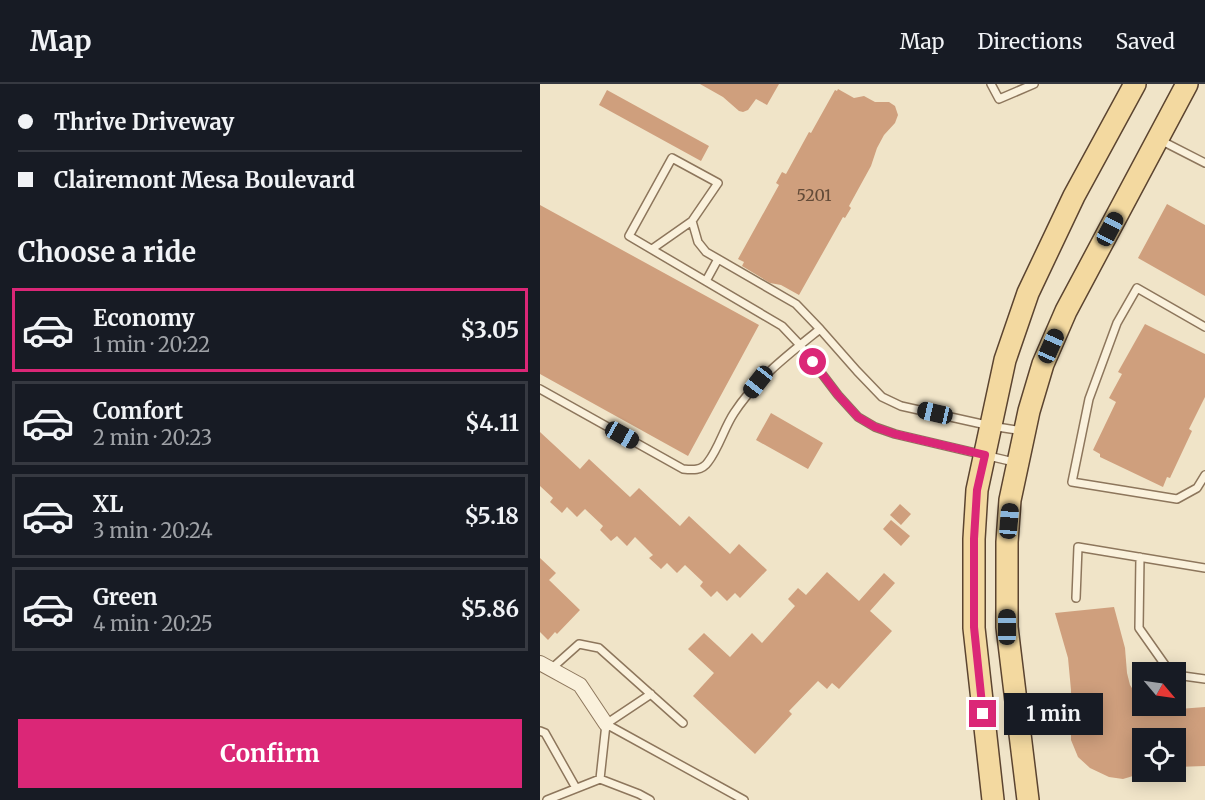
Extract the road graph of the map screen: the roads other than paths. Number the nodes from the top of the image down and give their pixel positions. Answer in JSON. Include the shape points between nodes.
{"nodes":[{"id":1,"x":991,"y":84,"type":"edge"},
{"id":2,"x":1034,"y":84,"type":"edge"},
{"id":3,"x":1135,"y":84,"type":"edge"},
{"id":4,"x":1187,"y":84,"type":"edge"},
{"id":5,"x":1158,"y":139,"type":"junction"},
{"id":6,"x":1205,"y":163,"type":"edge"},
{"id":7,"x":692,"y":221,"type":"junction"},
{"id":8,"x":652,"y":249,"type":"junction"},
{"id":9,"x":717,"y":259,"type":"junction"},
{"id":10,"x":706,"y":281,"type":"junction"},
{"id":11,"x":1205,"y":327,"type":"edge"},
{"id":12,"x":820,"y":329,"type":"junction"},
{"id":13,"x":800,"y":345,"type":"junction"},
{"id":14,"x":540,"y":389,"type":"edge"},
{"id":15,"x":991,"y":426,"type":"junction"},
{"id":16,"x":1025,"y":431,"type":"junction"},
{"id":17,"x":985,"y":455,"type":"junction"},
{"id":18,"x":1018,"y":462,"type":"junction"},
{"id":19,"x":1205,"y":475,"type":"edge"},
{"id":20,"x":1140,"y":557,"type":"junction"},
{"id":21,"x":1205,"y":568,"type":"edge"},
{"id":22,"x":1076,"y":598,"type":"dead end"},
{"id":23,"x":1163,"y":662,"type":"edge"},
{"id":24,"x":545,"y":666,"type":"edge"},
{"id":25,"x":1186,"y":676,"type":"edge"},
{"id":26,"x":1205,"y":679,"type":"edge"},
{"id":27,"x":651,"y":694,"type":"junction"},
{"id":28,"x":683,"y":723,"type":"dead end"},
{"id":29,"x":606,"y":724,"type":"junction"},
{"id":30,"x":540,"y":731,"type":"edge"},
{"id":31,"x":600,"y":779,"type":"junction"},
{"id":32,"x":576,"y":788,"type":"junction"},
{"id":33,"x":547,"y":800,"type":"edge"},
{"id":34,"x":650,"y":800,"type":"edge"},
{"id":35,"x":744,"y":800,"type":"edge"},
{"id":36,"x":993,"y":800,"type":"edge"},
{"id":37,"x":1028,"y":800,"type":"edge"}],
"edges":[{"from":1,"to":2,"type":"lane","via":[[999,99]]},
{"from":3,"to":15,"type":"main road","via":[[1074,196],[1028,293],[1005,360]]},
{"from":4,"to":5,"type":"main road"},
{"from":5,"to":6,"type":"lane"},
{"from":5,"to":16,"type":"main road","via":[[1066,311],[1043,364]]},
{"from":7,"to":8,"type":"lane"},
{"from":7,"to":8,"type":"lane","via":[[718,183],[672,158],[629,236]]},
{"from":7,"to":9,"type":"lane","via":[[698,242]]},
{"from":8,"to":10,"type":"lane"},
{"from":9,"to":10,"type":"lane"},
{"from":9,"to":12,"type":"lane","via":[[796,304]]},
{"from":10,"to":13,"type":"lane","via":[[782,326]]},
{"from":11,"to":19,"type":"lane","via":[[1137,288],[1117,323],[1089,399],[1072,482],[1177,499],[1197,488]]},
{"from":12,"to":13,"type":"lane"},
{"from":12,"to":15,"type":"lane","via":[[882,397]]},
{"from":13,"to":14,"type":"lane","via":[[758,382],[734,412],[707,464],[698,470],[683,469]]},
{"from":13,"to":17,"type":"lane","via":[[858,417],[895,434]]},
{"from":15,"to":16,"type":"lane"},
{"from":15,"to":17,"type":"main road"},
{"from":16,"to":18,"type":"main road"},
{"from":17,"to":18,"type":"lane"},
{"from":17,"to":36,"type":"main road","via":[[977,490],[974,627]]},
{"from":18,"to":37,"type":"main road","via":[[1007,542],[1007,627]]},
{"from":20,"to":21,"type":"lane"},
{"from":20,"to":22,"type":"lane","via":[[1078,547]]},
{"from":20,"to":23,"type":"lane","via":[[1139,628]]},
{"from":24,"to":27,"type":"lane","via":[[579,644],[599,648]]},
{"from":24,"to":29,"type":"street","via":[[580,685]]},
{"from":25,"to":26,"type":"lane"},
{"from":27,"to":28,"type":"lane"},
{"from":27,"to":29,"type":"lane"},
{"from":29,"to":31,"type":"lane"},
{"from":29,"to":35,"type":"lane"},
{"from":30,"to":32,"type":"lane","via":[[545,733]]},
{"from":31,"to":32,"type":"lane"},
{"from":31,"to":34,"type":"lane"},
{"from":32,"to":33,"type":"lane"}]}
